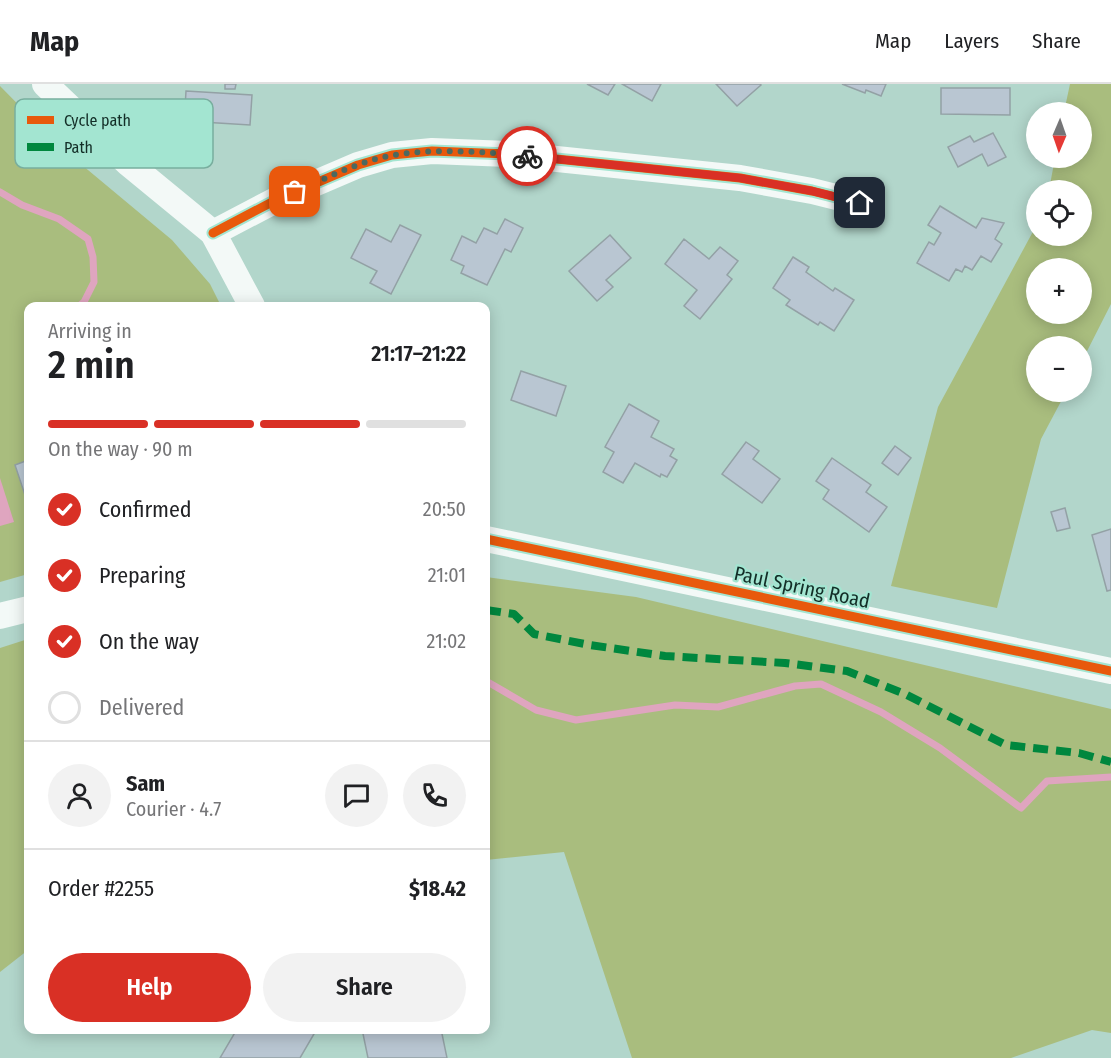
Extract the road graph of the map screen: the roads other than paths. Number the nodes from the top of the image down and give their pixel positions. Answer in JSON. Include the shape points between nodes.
{"nodes":[{"id":1,"x":45,"y":84,"type":"edge"},
{"id":2,"x":61,"y":99,"type":"edge"},
{"id":3,"x":134,"y":168,"type":"edge"},
{"id":4,"x":860,"y":203,"type":"dead end"},
{"id":5,"x":213,"y":233,"type":"junction"},
{"id":6,"x":250,"y":302,"type":"edge"},
{"id":7,"x":490,"y":540,"type":"edge"},
{"id":8,"x":24,"y":610,"type":"edge"},
{"id":9,"x":0,"y":616,"type":"edge"},
{"id":10,"x":1111,"y":671,"type":"edge"}],
"edges":[{"from":1,"to":2,"type":"street"},
{"from":3,"to":5,"type":"street"},
{"from":4,"to":5,"type":"street","via":[[740,178],[508,154],[432,151],[392,155],[357,165]]},
{"from":5,"to":6,"type":"street"},
{"from":7,"to":10,"type":"street","name":"Paul Spring Road"},
{"from":8,"to":9,"type":"street"}]}
